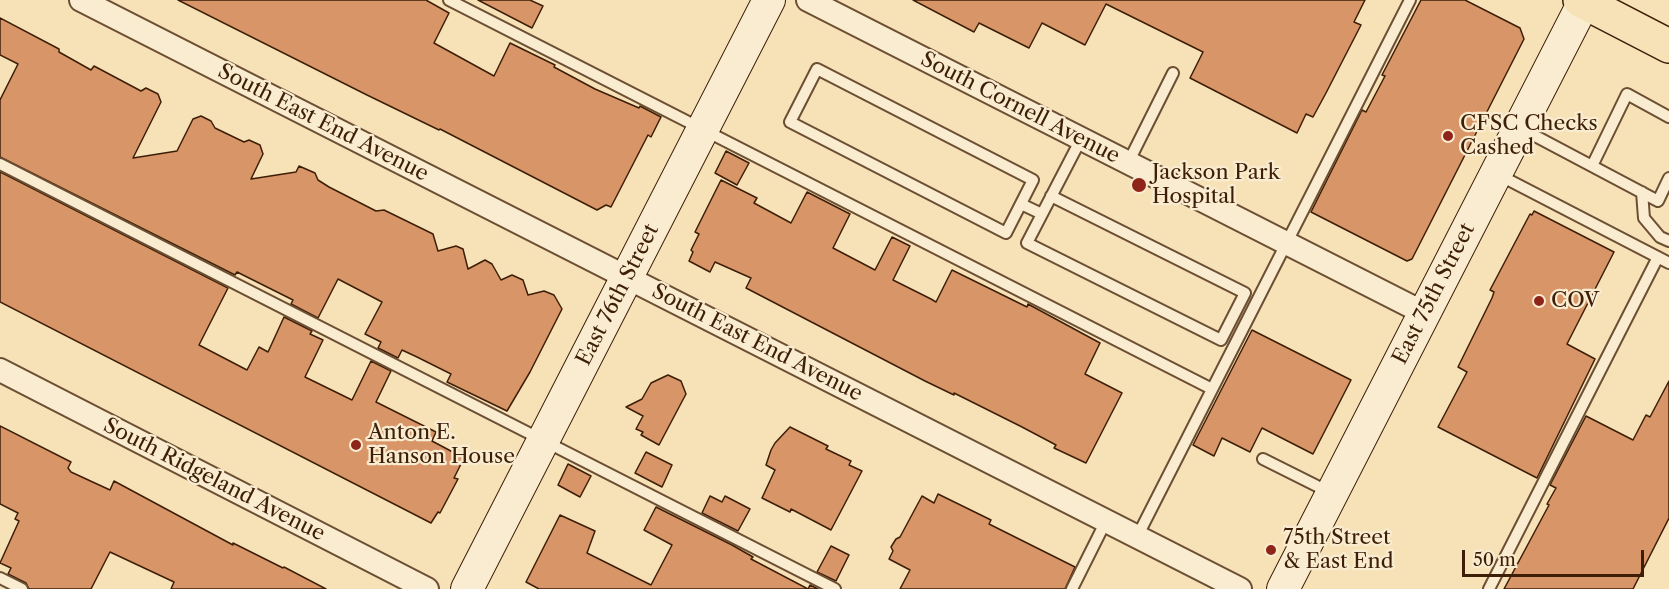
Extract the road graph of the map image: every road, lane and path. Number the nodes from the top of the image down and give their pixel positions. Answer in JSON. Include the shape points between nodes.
{"nodes":[{"id":1,"x":81,"y":0,"type":"edge"},
{"id":2,"x":449,"y":0,"type":"edge"},
{"id":3,"x":769,"y":0,"type":"edge"},
{"id":4,"x":808,"y":0,"type":"edge"},
{"id":5,"x":1410,"y":0,"type":"edge"},
{"id":6,"x":1584,"y":1,"type":"edge"},
{"id":7,"x":1669,"y":46,"type":"edge"},
{"id":8,"x":1173,"y":73,"type":"dead end"},
{"id":9,"x":1669,"y":117,"type":"edge"},
{"id":10,"x":1520,"y":128,"type":"junction"},
{"id":11,"x":703,"y":129,"type":"junction"},
{"id":12,"x":1081,"y":139,"type":"junction"},
{"id":13,"x":1128,"y":163,"type":"junction"},
{"id":14,"x":0,"y":164,"type":"edge"},
{"id":15,"x":1592,"y":166,"type":"junction"},
{"id":16,"x":1496,"y":174,"type":"junction"},
{"id":17,"x":1669,"y":178,"type":"edge"},
{"id":18,"x":1642,"y":192,"type":"junction"},
{"id":19,"x":1051,"y":196,"type":"junction"},
{"id":20,"x":1021,"y":204,"type":"junction"},
{"id":21,"x":1042,"y":214,"type":"junction"},
{"id":22,"x":1669,"y":241,"type":"edge"},
{"id":23,"x":1286,"y":243,"type":"junction"},
{"id":24,"x":1658,"y":257,"type":"junction"},
{"id":25,"x":1669,"y":263,"type":"edge"},
{"id":26,"x":627,"y":278,"type":"junction"},
{"id":27,"x":1245,"y":293,"type":"junction"},
{"id":28,"x":1257,"y":300,"type":"junction"},
{"id":29,"x":1424,"y":313,"type":"junction"},
{"id":30,"x":0,"y":370,"type":"edge"},
{"id":31,"x":1212,"y":389,"type":"junction"},
{"id":32,"x":543,"y":441,"type":"junction"},
{"id":33,"x":1263,"y":459,"type":"dead end"},
{"id":34,"x":1332,"y":494,"type":"junction"},
{"id":35,"x":1106,"y":521,"type":"junction"},
{"id":36,"x":1137,"y":537,"type":"junction"},
{"id":37,"x":0,"y":578,"type":"edge"},
{"id":38,"x":22,"y":589,"type":"edge"},
{"id":39,"x":427,"y":589,"type":"edge"},
{"id":40,"x":467,"y":589,"type":"edge"},
{"id":41,"x":835,"y":589,"type":"edge"},
{"id":42,"x":1072,"y":589,"type":"edge"},
{"id":43,"x":1240,"y":589,"type":"edge"},
{"id":44,"x":1283,"y":589,"type":"edge"},
{"id":45,"x":1489,"y":589,"type":"edge"}],
"edges":[{"from":1,"to":26,"type":"street","name":"South East End Avenue"},
{"from":2,"to":11,"type":"lane"},
{"from":3,"to":11,"type":"street","name":"East 76th Street"},
{"from":4,"to":12,"type":"street","name":"South Cornell Avenue"},
{"from":5,"to":23,"type":"lane"},
{"from":6,"to":7,"type":"highway"},
{"from":6,"to":10,"type":"street","name":"East 75th Street"},
{"from":8,"to":13,"type":"lane"},
{"from":9,"to":15,"type":"lane","via":[[1627,94]]},
{"from":10,"to":15,"type":"lane"},
{"from":10,"to":16,"type":"street","name":"East 75th Street"},
{"from":11,"to":26,"type":"street","name":"East 76th Street"},
{"from":11,"to":31,"type":"lane"},
{"from":12,"to":13,"type":"street","name":"South Cornell Avenue"},
{"from":12,"to":19,"type":"lane"},
{"from":13,"to":23,"type":"street","name":"South Cornell Avenue"},
{"from":14,"to":32,"type":"lane"},
{"from":15,"to":18,"type":"lane"},
{"from":16,"to":24,"type":"lane"},
{"from":16,"to":29,"type":"street","name":"East 75th Street"},
{"from":17,"to":18,"type":"lane","via":[[1658,201]]},
{"from":18,"to":22,"type":"lane","via":[[1644,218],[1660,237]]},
{"from":19,"to":21,"type":"lane"},
{"from":19,"to":27,"type":"lane"},
{"from":20,"to":20,"type":"lane","via":[[1033,180],[817,69],[789,122],[1006,233]]},
{"from":20,"to":21,"type":"lane"},
{"from":21,"to":27,"type":"lane","via":[[1027,243],[1221,340]]},
{"from":23,"to":28,"type":"lane"},
{"from":23,"to":29,"type":"street","name":"South Cornell Avenue"},
{"from":24,"to":25,"type":"lane"},
{"from":24,"to":45,"type":"lane"},
{"from":26,"to":32,"type":"street","name":"East 76th Street"},
{"from":26,"to":35,"type":"street","name":"South East End Avenue"},
{"from":27,"to":28,"type":"lane"},
{"from":28,"to":31,"type":"lane"},
{"from":29,"to":34,"type":"street","name":"East 75th Street"},
{"from":30,"to":39,"type":"street","name":"South Ridgeland Avenue"},
{"from":31,"to":36,"type":"lane"},
{"from":32,"to":40,"type":"street","name":"East 76th Street"},
{"from":32,"to":41,"type":"lane"},
{"from":33,"to":34,"type":"lane"},
{"from":34,"to":44,"type":"street","name":"East 75th Street"},
{"from":35,"to":36,"type":"street","name":"South East End Avenue"},
{"from":35,"to":42,"type":"lane"},
{"from":36,"to":43,"type":"street","name":"South East End Avenue"},
{"from":37,"to":38,"type":"lane"}]}
